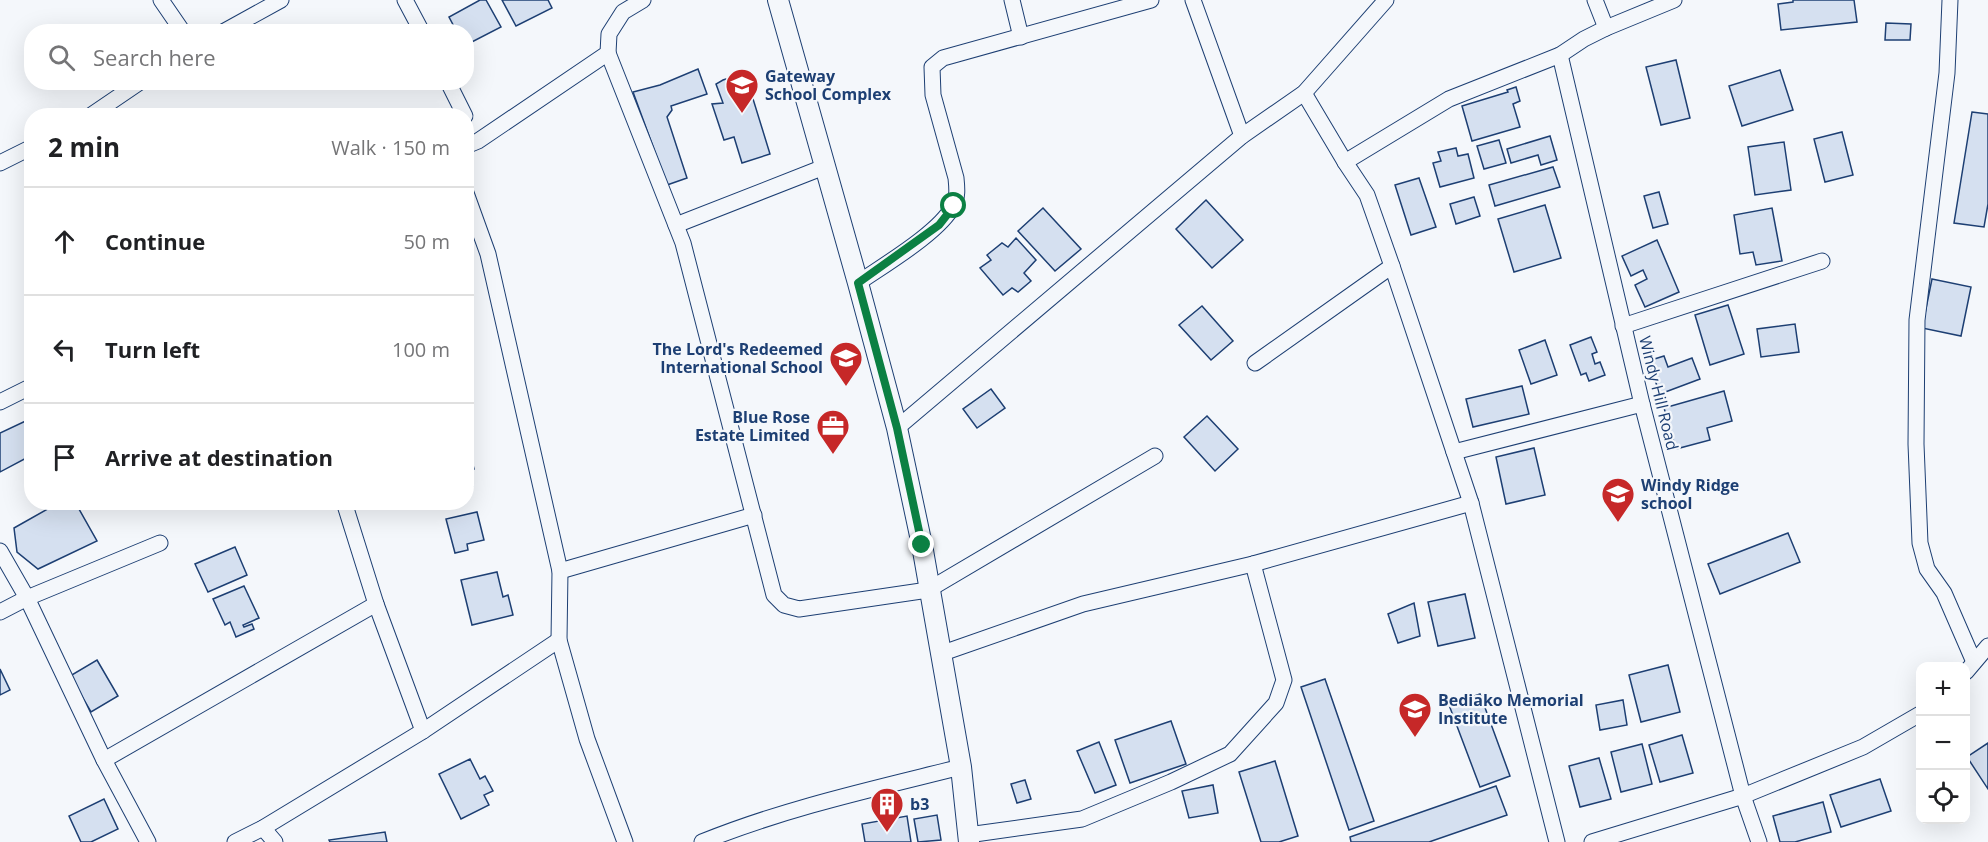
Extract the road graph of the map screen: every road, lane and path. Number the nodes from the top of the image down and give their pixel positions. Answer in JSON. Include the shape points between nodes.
{"nodes":[{"id":1,"x":160,"y":0,"type":"edge"},
{"id":2,"x":281,"y":0,"type":"edge"},
{"id":3,"x":405,"y":0,"type":"edge"},
{"id":4,"x":643,"y":0,"type":"edge"},
{"id":5,"x":778,"y":0,"type":"edge"},
{"id":6,"x":1012,"y":0,"type":"edge"},
{"id":7,"x":1150,"y":0,"type":"edge"},
{"id":8,"x":1193,"y":0,"type":"edge"},
{"id":9,"x":1386,"y":0,"type":"edge"},
{"id":10,"x":1595,"y":0,"type":"edge"},
{"id":11,"x":1674,"y":0,"type":"edge"},
{"id":12,"x":1950,"y":0,"type":"edge"},
{"id":13,"x":177,"y":24,"type":"edge"},
{"id":14,"x":238,"y":24,"type":"edge"},
{"id":15,"x":418,"y":24,"type":"edge"},
{"id":16,"x":1606,"y":28,"type":"junction"},
{"id":17,"x":1022,"y":37,"type":"junction"},
{"id":18,"x":609,"y":53,"type":"junction"},
{"id":19,"x":1560,"y":55,"type":"junction"},
{"id":20,"x":128,"y":90,"type":"edge"},
{"id":21,"x":452,"y":90,"type":"edge"},
{"id":22,"x":1304,"y":93,"type":"junction"},
{"id":23,"x":102,"y":108,"type":"edge"},
{"id":24,"x":461,"y":108,"type":"edge"},
{"id":25,"x":1242,"y":136,"type":"junction"},
{"id":26,"x":474,"y":142,"type":"edge"},
{"id":27,"x":24,"y":151,"type":"edge"},
{"id":28,"x":1345,"y":162,"type":"junction"},
{"id":29,"x":0,"y":163,"type":"edge"},
{"id":30,"x":824,"y":167,"type":"junction"},
{"id":31,"x":474,"y":215,"type":"edge"},
{"id":32,"x":676,"y":225,"type":"junction"},
{"id":33,"x":1822,"y":261,"type":"dead end"},
{"id":34,"x":1392,"y":266,"type":"junction"},
{"id":35,"x":858,"y":283,"type":"junction"},
{"id":36,"x":1623,"y":326,"type":"junction"},
{"id":37,"x":1255,"y":363,"type":"dead end"},
{"id":38,"x":24,"y":391,"type":"edge"},
{"id":39,"x":0,"y":402,"type":"edge"},
{"id":40,"x":1642,"y":404,"type":"junction"},
{"id":41,"x":897,"y":428,"type":"junction"},
{"id":42,"x":1454,"y":452,"type":"junction"},
{"id":43,"x":1155,"y":456,"type":"dead end"},
{"id":44,"x":1471,"y":503,"type":"junction"},
{"id":45,"x":347,"y":510,"type":"edge"},
{"id":46,"x":754,"y":515,"type":"junction"},
{"id":47,"x":160,"y":543,"type":"dead end"},
{"id":48,"x":0,"y":551,"type":"edge"},
{"id":49,"x":1253,"y":564,"type":"junction"},
{"id":50,"x":560,"y":571,"type":"junction"},
{"id":51,"x":928,"y":590,"type":"junction"},
{"id":52,"x":27,"y":598,"type":"junction"},
{"id":53,"x":376,"y":604,"type":"junction"},
{"id":54,"x":0,"y":612,"type":"edge"},
{"id":55,"x":559,"y":640,"type":"junction"},
{"id":56,"x":1988,"y":646,"type":"edge"},
{"id":57,"x":940,"y":654,"type":"junction"},
{"id":58,"x":1968,"y":662,"type":"edge"},
{"id":59,"x":1970,"y":667,"type":"edge"},
{"id":60,"x":1917,"y":716,"type":"edge"},
{"id":61,"x":423,"y":731,"type":"junction"},
{"id":62,"x":104,"y":760,"type":"junction"},
{"id":63,"x":961,"y":767,"type":"junction"},
{"id":64,"x":1743,"y":796,"type":"junction"},
{"id":65,"x":263,"y":828,"type":"junction"},
{"id":66,"x":968,"y":838,"type":"edge"},
{"id":67,"x":148,"y":842,"type":"edge"},
{"id":68,"x":235,"y":842,"type":"edge"},
{"id":69,"x":274,"y":842,"type":"edge"},
{"id":70,"x":625,"y":842,"type":"edge"},
{"id":71,"x":702,"y":842,"type":"edge"},
{"id":72,"x":1557,"y":842,"type":"edge"},
{"id":73,"x":1592,"y":842,"type":"edge"},
{"id":74,"x":1758,"y":842,"type":"edge"}],
"edges":[{"from":1,"to":13,"type":"street"},
{"from":2,"to":14,"type":"street"},
{"from":3,"to":15,"type":"street"},
{"from":4,"to":18,"type":"street","via":[[623,12],[609,34]]},
{"from":5,"to":30,"type":"street"},
{"from":6,"to":17,"type":"street"},
{"from":7,"to":17,"type":"street"},
{"from":8,"to":25,"type":"street"},
{"from":9,"to":22,"type":"street"},
{"from":10,"to":16,"type":"street"},
{"from":11,"to":16,"type":"street"},
{"from":12,"to":58,"type":"street","via":[[1947,73],[1917,320],[1916,444],[1920,543],[1927,569],[1944,593]]},
{"from":16,"to":19,"type":"street"},
{"from":17,"to":35,"type":"street","via":[[943,58],[932,67],[933,95],[956,178],[954,206],[939,225]]},
{"from":18,"to":26,"type":"street"},
{"from":18,"to":32,"type":"street"},
{"from":19,"to":28,"type":"street","via":[[1449,99]]},
{"from":19,"to":36,"type":"street","name":"Windy Hill Road"},
{"from":20,"to":23,"type":"street"},
{"from":21,"to":24,"type":"street"},
{"from":22,"to":25,"type":"street"},
{"from":22,"to":28,"type":"street"},
{"from":25,"to":41,"type":"street"},
{"from":27,"to":29,"type":"street"},
{"from":28,"to":34,"type":"street","via":[[1367,195]]},
{"from":30,"to":32,"type":"street"},
{"from":30,"to":35,"type":"street"},
{"from":31,"to":50,"type":"street","via":[[488,254]]},
{"from":32,"to":46,"type":"street"},
{"from":33,"to":36,"type":"street"},
{"from":34,"to":37,"type":"street"},
{"from":34,"to":42,"type":"street"},
{"from":35,"to":41,"type":"street"},
{"from":36,"to":40,"type":"street","name":"Windy Hill Road"},
{"from":38,"to":39,"type":"street"},
{"from":40,"to":42,"type":"street"},
{"from":40,"to":64,"type":"street","name":"Windy Hill Road"},
{"from":41,"to":51,"type":"street"},
{"from":42,"to":44,"type":"street"},
{"from":43,"to":51,"type":"street"},
{"from":44,"to":49,"type":"street"},
{"from":44,"to":72,"type":"street"},
{"from":45,"to":53,"type":"street"},
{"from":46,"to":50,"type":"street"},
{"from":46,"to":51,"type":"street","via":[[774,595],[784,604],[799,609]]},
{"from":47,"to":52,"type":"street"},
{"from":48,"to":52,"type":"street"},
{"from":49,"to":57,"type":"street","via":[[1083,604]]},
{"from":49,"to":66,"type":"street","via":[[1284,680],[1276,703],[1230,754],[1082,819]]},
{"from":50,"to":55,"type":"street"},
{"from":51,"to":57,"type":"street"},
{"from":52,"to":54,"type":"street"},
{"from":52,"to":62,"type":"street"},
{"from":53,"to":61,"type":"street"},
{"from":53,"to":62,"type":"street"},
{"from":55,"to":61,"type":"street"},
{"from":55,"to":70,"type":"street","via":[[587,740]]},
{"from":56,"to":59,"type":"street"},
{"from":57,"to":63,"type":"street"},
{"from":60,"to":64,"type":"street","via":[[1863,747]]},
{"from":61,"to":65,"type":"street"},
{"from":62,"to":67,"type":"street"},
{"from":63,"to":66,"type":"street"},
{"from":63,"to":71,"type":"street","via":[[834,798],[749,823]]},
{"from":64,"to":73,"type":"street"},
{"from":64,"to":74,"type":"street","name":"Windy Hill Road"},
{"from":65,"to":68,"type":"street"},
{"from":65,"to":69,"type":"street"}]}
